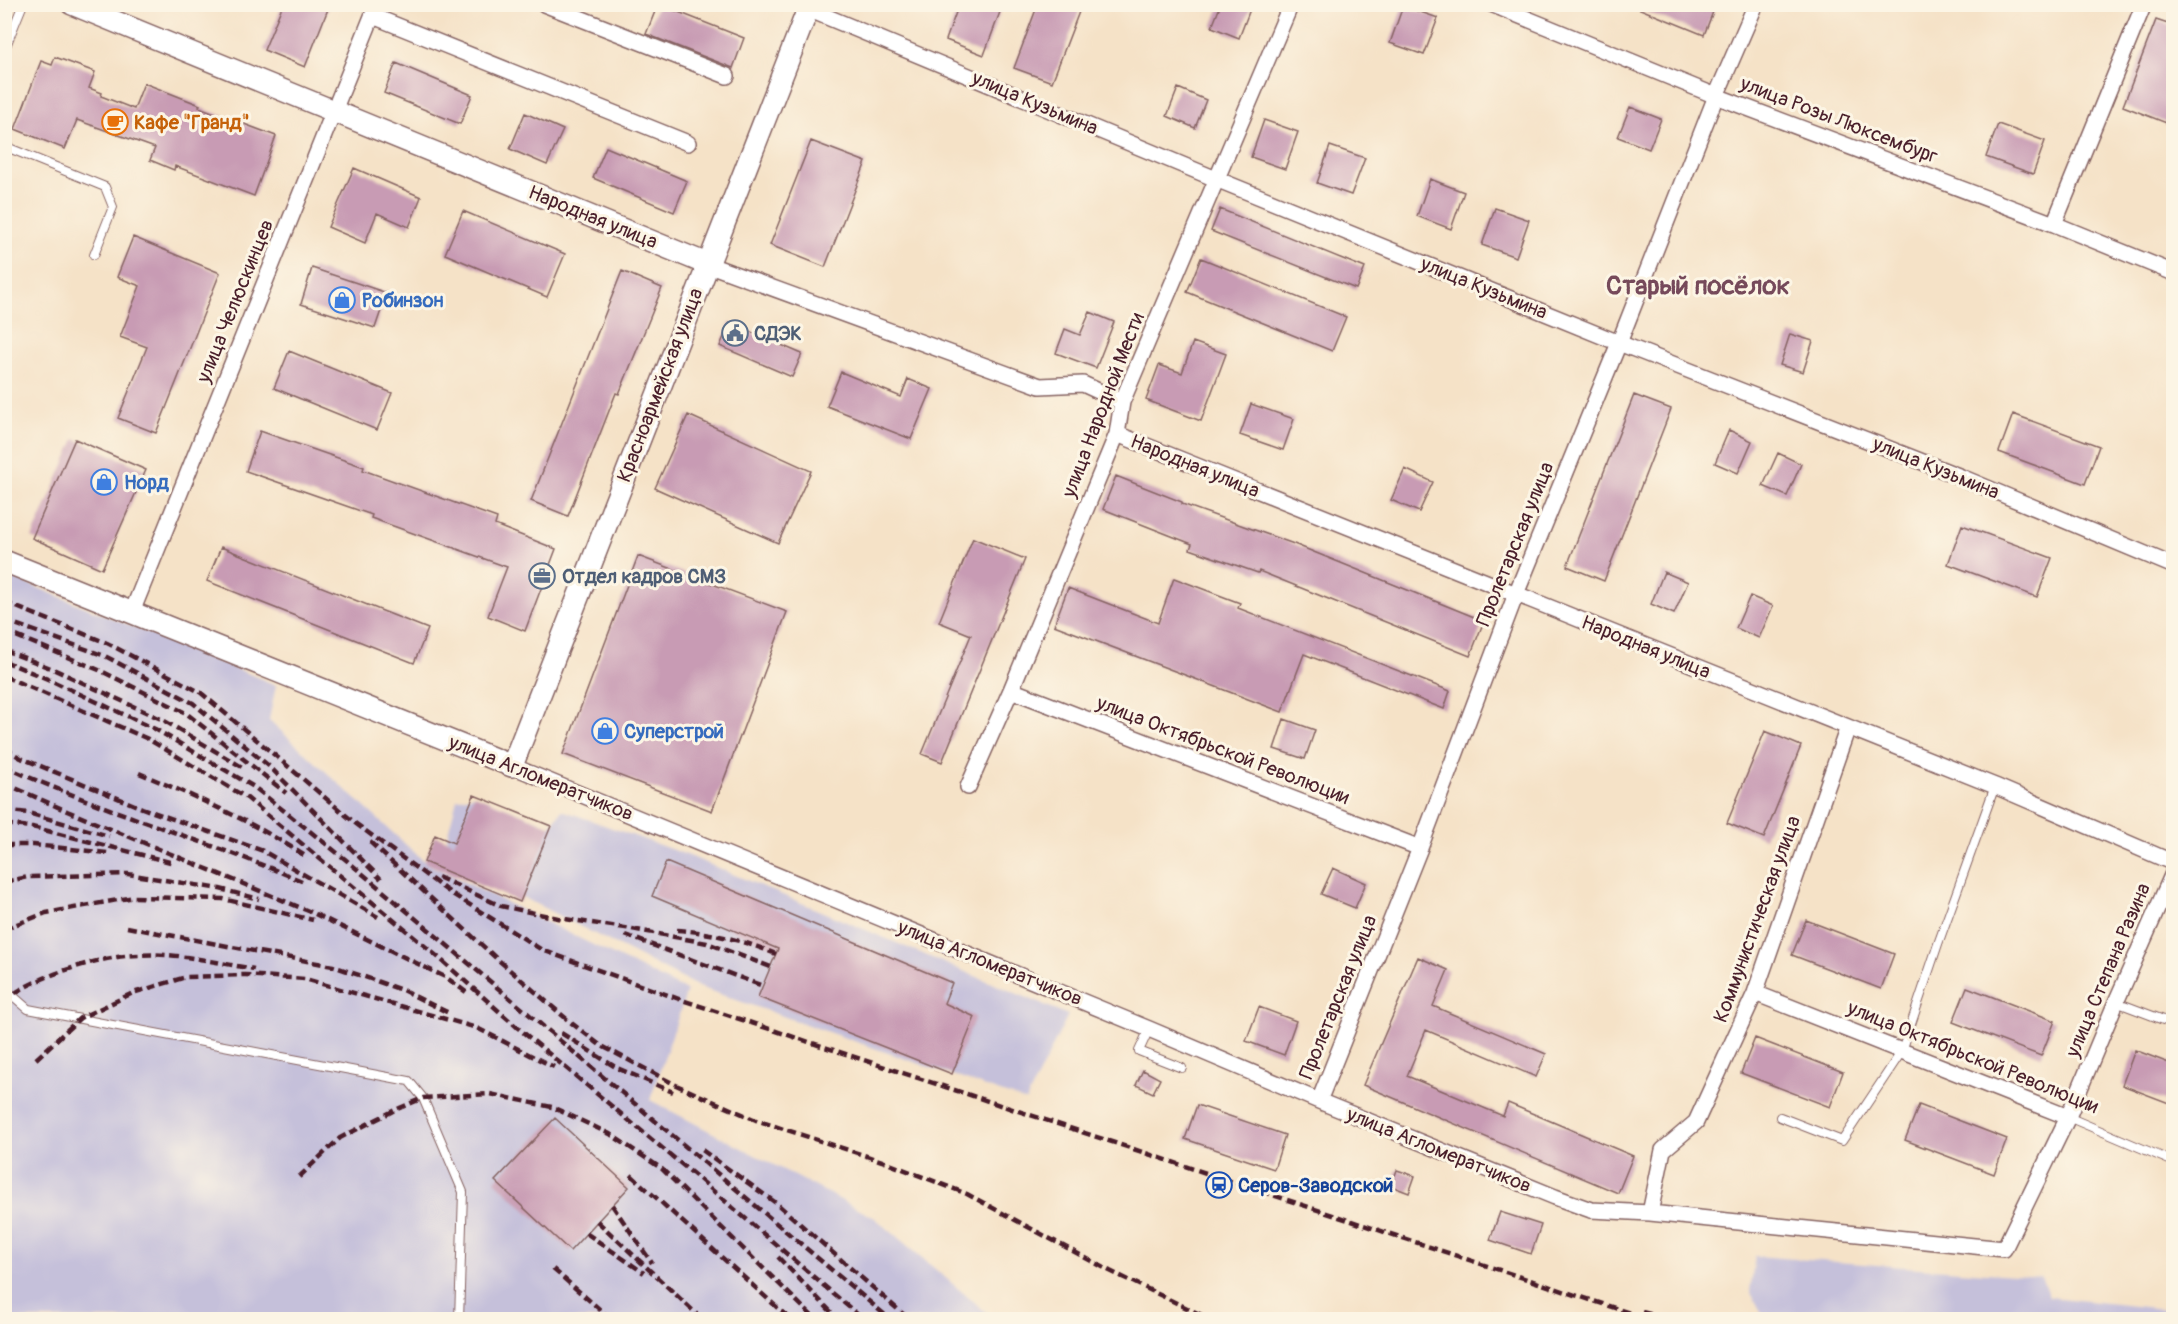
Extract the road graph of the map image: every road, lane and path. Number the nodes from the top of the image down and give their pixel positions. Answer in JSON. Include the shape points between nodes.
{"nodes":[{"id":1,"x":23,"y":4,"type":"edge"},
{"id":2,"x":72,"y":4,"type":"edge"},
{"id":3,"x":544,"y":4,"type":"edge"},
{"id":4,"x":1291,"y":4,"type":"edge"},
{"id":5,"x":1491,"y":4,"type":"edge"},
{"id":6,"x":1756,"y":4,"type":"edge"},
{"id":7,"x":2144,"y":4,"type":"edge"},
{"id":8,"x":805,"y":6,"type":"edge"},
{"id":9,"x":375,"y":10,"type":"edge"},
{"id":10,"x":4,"y":51,"type":"edge"},
{"id":11,"x":728,"y":76,"type":"dead end"},
{"id":12,"x":1716,"y":96,"type":"junction"},
{"id":13,"x":335,"y":111,"type":"junction"},
{"id":14,"x":688,"y":143,"type":"dead end"},
{"id":15,"x":4,"y":146,"type":"edge"},
{"id":16,"x":1216,"y":179,"type":"junction"},
{"id":17,"x":2054,"y":224,"type":"junction"},
{"id":18,"x":93,"y":255,"type":"dead end"},
{"id":19,"x":708,"y":264,"type":"junction"},
{"id":20,"x":2174,"y":273,"type":"edge"},
{"id":21,"x":1619,"y":343,"type":"junction"},
{"id":22,"x":1122,"y":402,"type":"junction"},
{"id":23,"x":1117,"y":434,"type":"junction"},
{"id":24,"x":4,"y":561,"type":"edge"},
{"id":25,"x":2174,"y":566,"type":"edge"},
{"id":26,"x":1516,"y":594,"type":"junction"},
{"id":27,"x":132,"y":612,"type":"junction"},
{"id":28,"x":1011,"y":690,"type":"junction"},
{"id":29,"x":1848,"y":727,"type":"junction"},
{"id":30,"x":512,"y":766,"type":"junction"},
{"id":31,"x":1995,"y":786,"type":"junction"},
{"id":32,"x":968,"y":787,"type":"dead end"},
{"id":33,"x":1420,"y":848,"type":"junction"},
{"id":34,"x":2174,"y":863,"type":"edge"},
{"id":35,"x":2174,"y":871,"type":"edge"},
{"id":36,"x":4,"y":988,"type":"edge"},
{"id":37,"x":1755,"y":993,"type":"junction"},
{"id":38,"x":2116,"y":1002,"type":"junction"},
{"id":39,"x":2174,"y":1024,"type":"edge"},
{"id":40,"x":1149,"y":1029,"type":"junction"},
{"id":41,"x":1902,"y":1051,"type":"junction"},
{"id":42,"x":1182,"y":1068,"type":"dead end"},
{"id":43,"x":1319,"y":1101,"type":"junction"},
{"id":44,"x":2068,"y":1117,"type":"junction"},
{"id":45,"x":1780,"y":1118,"type":"dead end"},
{"id":46,"x":2174,"y":1162,"type":"edge"},
{"id":47,"x":1650,"y":1213,"type":"junction"},
{"id":48,"x":2004,"y":1249,"type":"joint"},
{"id":49,"x":459,"y":1320,"type":"edge"}],
"edges":[{"from":1,"to":10,"type":"lane"},
{"from":2,"to":13,"type":"street","name":"Народная улица"},
{"from":3,"to":11,"type":"street"},
{"from":4,"to":16,"type":"street","name":"улица Народной Мести"},
{"from":5,"to":12,"type":"street","name":"улица Розы Люксембург"},
{"from":6,"to":12,"type":"street","name":"Пролетарская улица"},
{"from":7,"to":17,"type":"street"},
{"from":8,"to":16,"type":"street","name":"улица Кузьмина"},
{"from":8,"to":19,"type":"street","name":"Красноармейская улица"},
{"from":9,"to":13,"type":"street","name":"улица Челюскинцев"},
{"from":9,"to":14,"type":"street"},
{"from":12,"to":17,"type":"street","name":"улица Розы Люксембург"},
{"from":12,"to":21,"type":"street","name":"Пролетарская улица"},
{"from":13,"to":19,"type":"street","name":"Народная улица"},
{"from":13,"to":27,"type":"street","name":"улица Челюскинцев"},
{"from":15,"to":18,"type":"lane","via":[[105,187],[113,207]]},
{"from":16,"to":21,"type":"street","name":"улица Кузьмина"},
{"from":16,"to":22,"type":"street","name":"улица Народной Мести"},
{"from":17,"to":20,"type":"street","name":"улица Розы Люксембург"},
{"from":19,"to":22,"type":"street","name":"Народная улица","via":[[1040,386],[1083,384]]},
{"from":19,"to":30,"type":"street","name":"Красноармейская улица"},
{"from":21,"to":25,"type":"street","name":"улица Кузьмина","via":[[1961,477]]},
{"from":21,"to":26,"type":"street","name":"Пролетарская улица"},
{"from":22,"to":23,"type":"street","name":"улица Народной Мести"},
{"from":23,"to":26,"type":"street","name":"Народная улица"},
{"from":23,"to":28,"type":"street","name":"улица Народной Мести"},
{"from":24,"to":27,"type":"street","name":"улица Агломератчиков"},
{"from":26,"to":29,"type":"street","name":"Народная улица"},
{"from":26,"to":33,"type":"street","name":"Пролетарская улица"},
{"from":27,"to":30,"type":"street","name":"улица Агломератчиков"},
{"from":28,"to":32,"type":"street","name":"улица Народной Мести"},
{"from":28,"to":33,"type":"street","name":"улица Октябрьской Революции"},
{"from":29,"to":31,"type":"street","name":"Народная улица"},
{"from":29,"to":37,"type":"street","name":"Коммунистическая улица"},
{"from":30,"to":40,"type":"street","name":"улица Агломератчиков"},
{"from":31,"to":34,"type":"street","name":"Народная улица"},
{"from":31,"to":41,"type":"lane"},
{"from":33,"to":43,"type":"street","name":"Пролетарская улица"},
{"from":35,"to":38,"type":"street","name":"улица Степана Разина"},
{"from":36,"to":49,"type":"lane","via":[[28,1009],[409,1081],[423,1098],[463,1192]]},
{"from":37,"to":41,"type":"street","name":"улица Октябрьской Революции"},
{"from":37,"to":47,"type":"street","name":"Коммунистическая улица","via":[[1696,1122],[1663,1150]]},
{"from":38,"to":39,"type":"lane"},
{"from":38,"to":44,"type":"street","name":"улица Степана Разина"},
{"from":40,"to":42,"type":"lane","via":[[1139,1051]]},
{"from":40,"to":43,"type":"street","name":"улица Агломератчиков"},
{"from":41,"to":44,"type":"street","name":"улица Октябрьской Революции"},
{"from":41,"to":45,"type":"lane","via":[[1842,1141]]},
{"from":43,"to":47,"type":"street","name":"улица Агломератчиков","via":[[1591,1210]]},
{"from":44,"to":46,"type":"lane","name":"улица Октябрьской Революции"},
{"from":44,"to":48,"type":"street","name":"улица Степана Разина"},
{"from":47,"to":48,"type":"street","name":"улица Агломератчиков"}]}
